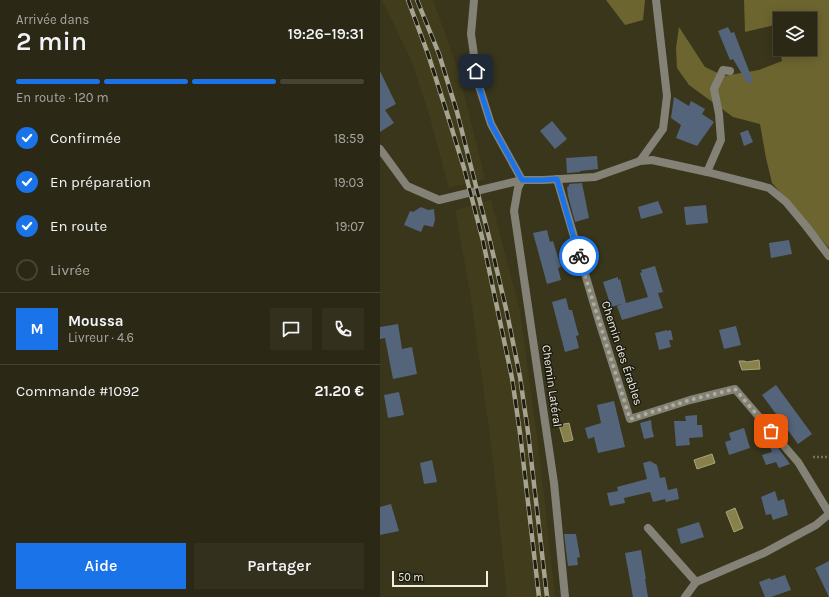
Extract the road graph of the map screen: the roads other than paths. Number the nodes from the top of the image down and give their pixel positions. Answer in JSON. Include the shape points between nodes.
{"nodes":[{"id":1,"x":474,"y":0,"type":"edge"},
{"id":2,"x":656,"y":0,"type":"edge"},
{"id":3,"x":730,"y":71,"type":"dead end"},
{"id":4,"x":380,"y":149,"type":"edge"},
{"id":5,"x":640,"y":161,"type":"junction"},
{"id":6,"x":706,"y":172,"type":"junction"},
{"id":7,"x":557,"y":179,"type":"junction"},
{"id":8,"x":522,"y":180,"type":"junction"},
{"id":9,"x":829,"y":256,"type":"edge"},
{"id":10,"x":829,"y":514,"type":"edge"},
{"id":11,"x":648,"y":528,"type":"dead end"},
{"id":12,"x":696,"y":582,"type":"junction"},
{"id":13,"x":565,"y":597,"type":"edge"},
{"id":14,"x":685,"y":597,"type":"edge"}],
"edges":[{"from":1,"to":8,"type":"street","via":[[471,34],[478,83],[491,124]]},
{"from":2,"to":5,"type":"street","via":[[668,96],[662,129]]},
{"from":3,"to":6,"type":"street","via":[[723,70],[714,89],[721,140]]},
{"from":4,"to":8,"type":"street","via":[[407,186],[439,200]]},
{"from":5,"to":6,"type":"street","via":[[652,160]]},
{"from":5,"to":7,"type":"street","via":[[595,177]]},
{"from":6,"to":9,"type":"street","via":[[769,188],[786,202]]},
{"from":7,"to":8,"type":"street"},
{"from":7,"to":10,"type":"street","name":"Chemin des Érables","via":[[630,419],[735,389],[798,462]]},
{"from":8,"to":13,"type":"street","name":"Chemin Latéral","via":[[514,211],[554,483]]},
{"from":10,"to":12,"type":"street","name":"Chemin des Érables","via":[[816,525],[764,553]]},
{"from":11,"to":12,"type":"street"},
{"from":12,"to":14,"type":"street"}]}
